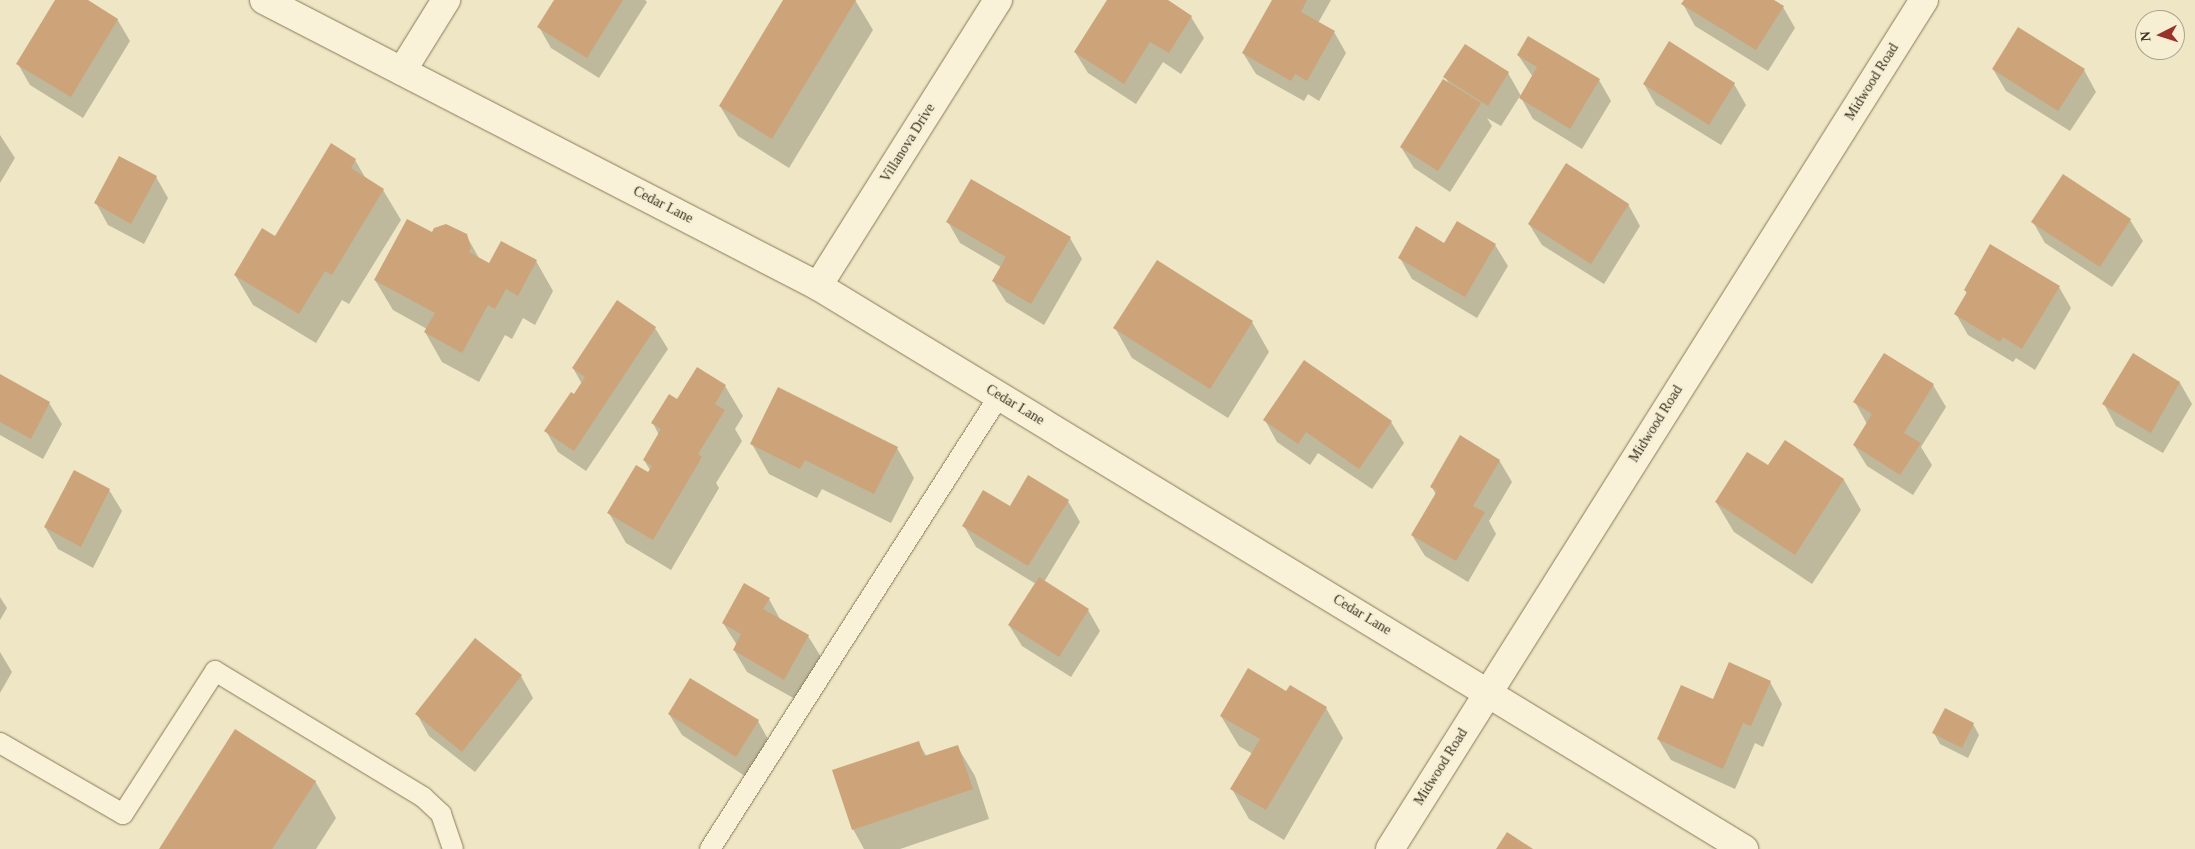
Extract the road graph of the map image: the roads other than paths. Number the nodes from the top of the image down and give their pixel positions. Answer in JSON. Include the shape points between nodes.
{"nodes":[{"id":1,"x":264,"y":0,"type":"edge"},
{"id":2,"x":446,"y":0,"type":"edge"},
{"id":3,"x":998,"y":0,"type":"edge"},
{"id":4,"x":1924,"y":0,"type":"edge"},
{"id":5,"x":402,"y":71,"type":"junction"},
{"id":6,"x":818,"y":286,"type":"junction"},
{"id":7,"x":998,"y":396,"type":"junction"},
{"id":8,"x":1488,"y":691,"type":"junction"},
{"id":9,"x":0,"y":743,"type":"edge"},
{"id":10,"x":453,"y":849,"type":"edge"},
{"id":11,"x":710,"y":849,"type":"edge"},
{"id":12,"x":1390,"y":849,"type":"edge"},
{"id":13,"x":1744,"y":849,"type":"edge"}],
"edges":[{"from":1,"to":5,"type":"street","name":"Cedar Lane"},
{"from":2,"to":5,"type":"street"},
{"from":3,"to":6,"type":"street","name":"Villanova Drive"},
{"from":4,"to":8,"type":"street","name":"Midwood Road"},
{"from":5,"to":6,"type":"street","name":"Cedar Lane"},
{"from":6,"to":7,"type":"street","name":"Cedar Lane"},
{"from":7,"to":8,"type":"street","name":"Cedar Lane"},
{"from":7,"to":11,"type":"lane"},
{"from":8,"to":12,"type":"street","name":"Midwood Road"},
{"from":8,"to":13,"type":"street","name":"Cedar Lane"},
{"from":9,"to":10,"type":"lane","via":[[123,814],[215,671],[423,797],[441,814]]}]}
